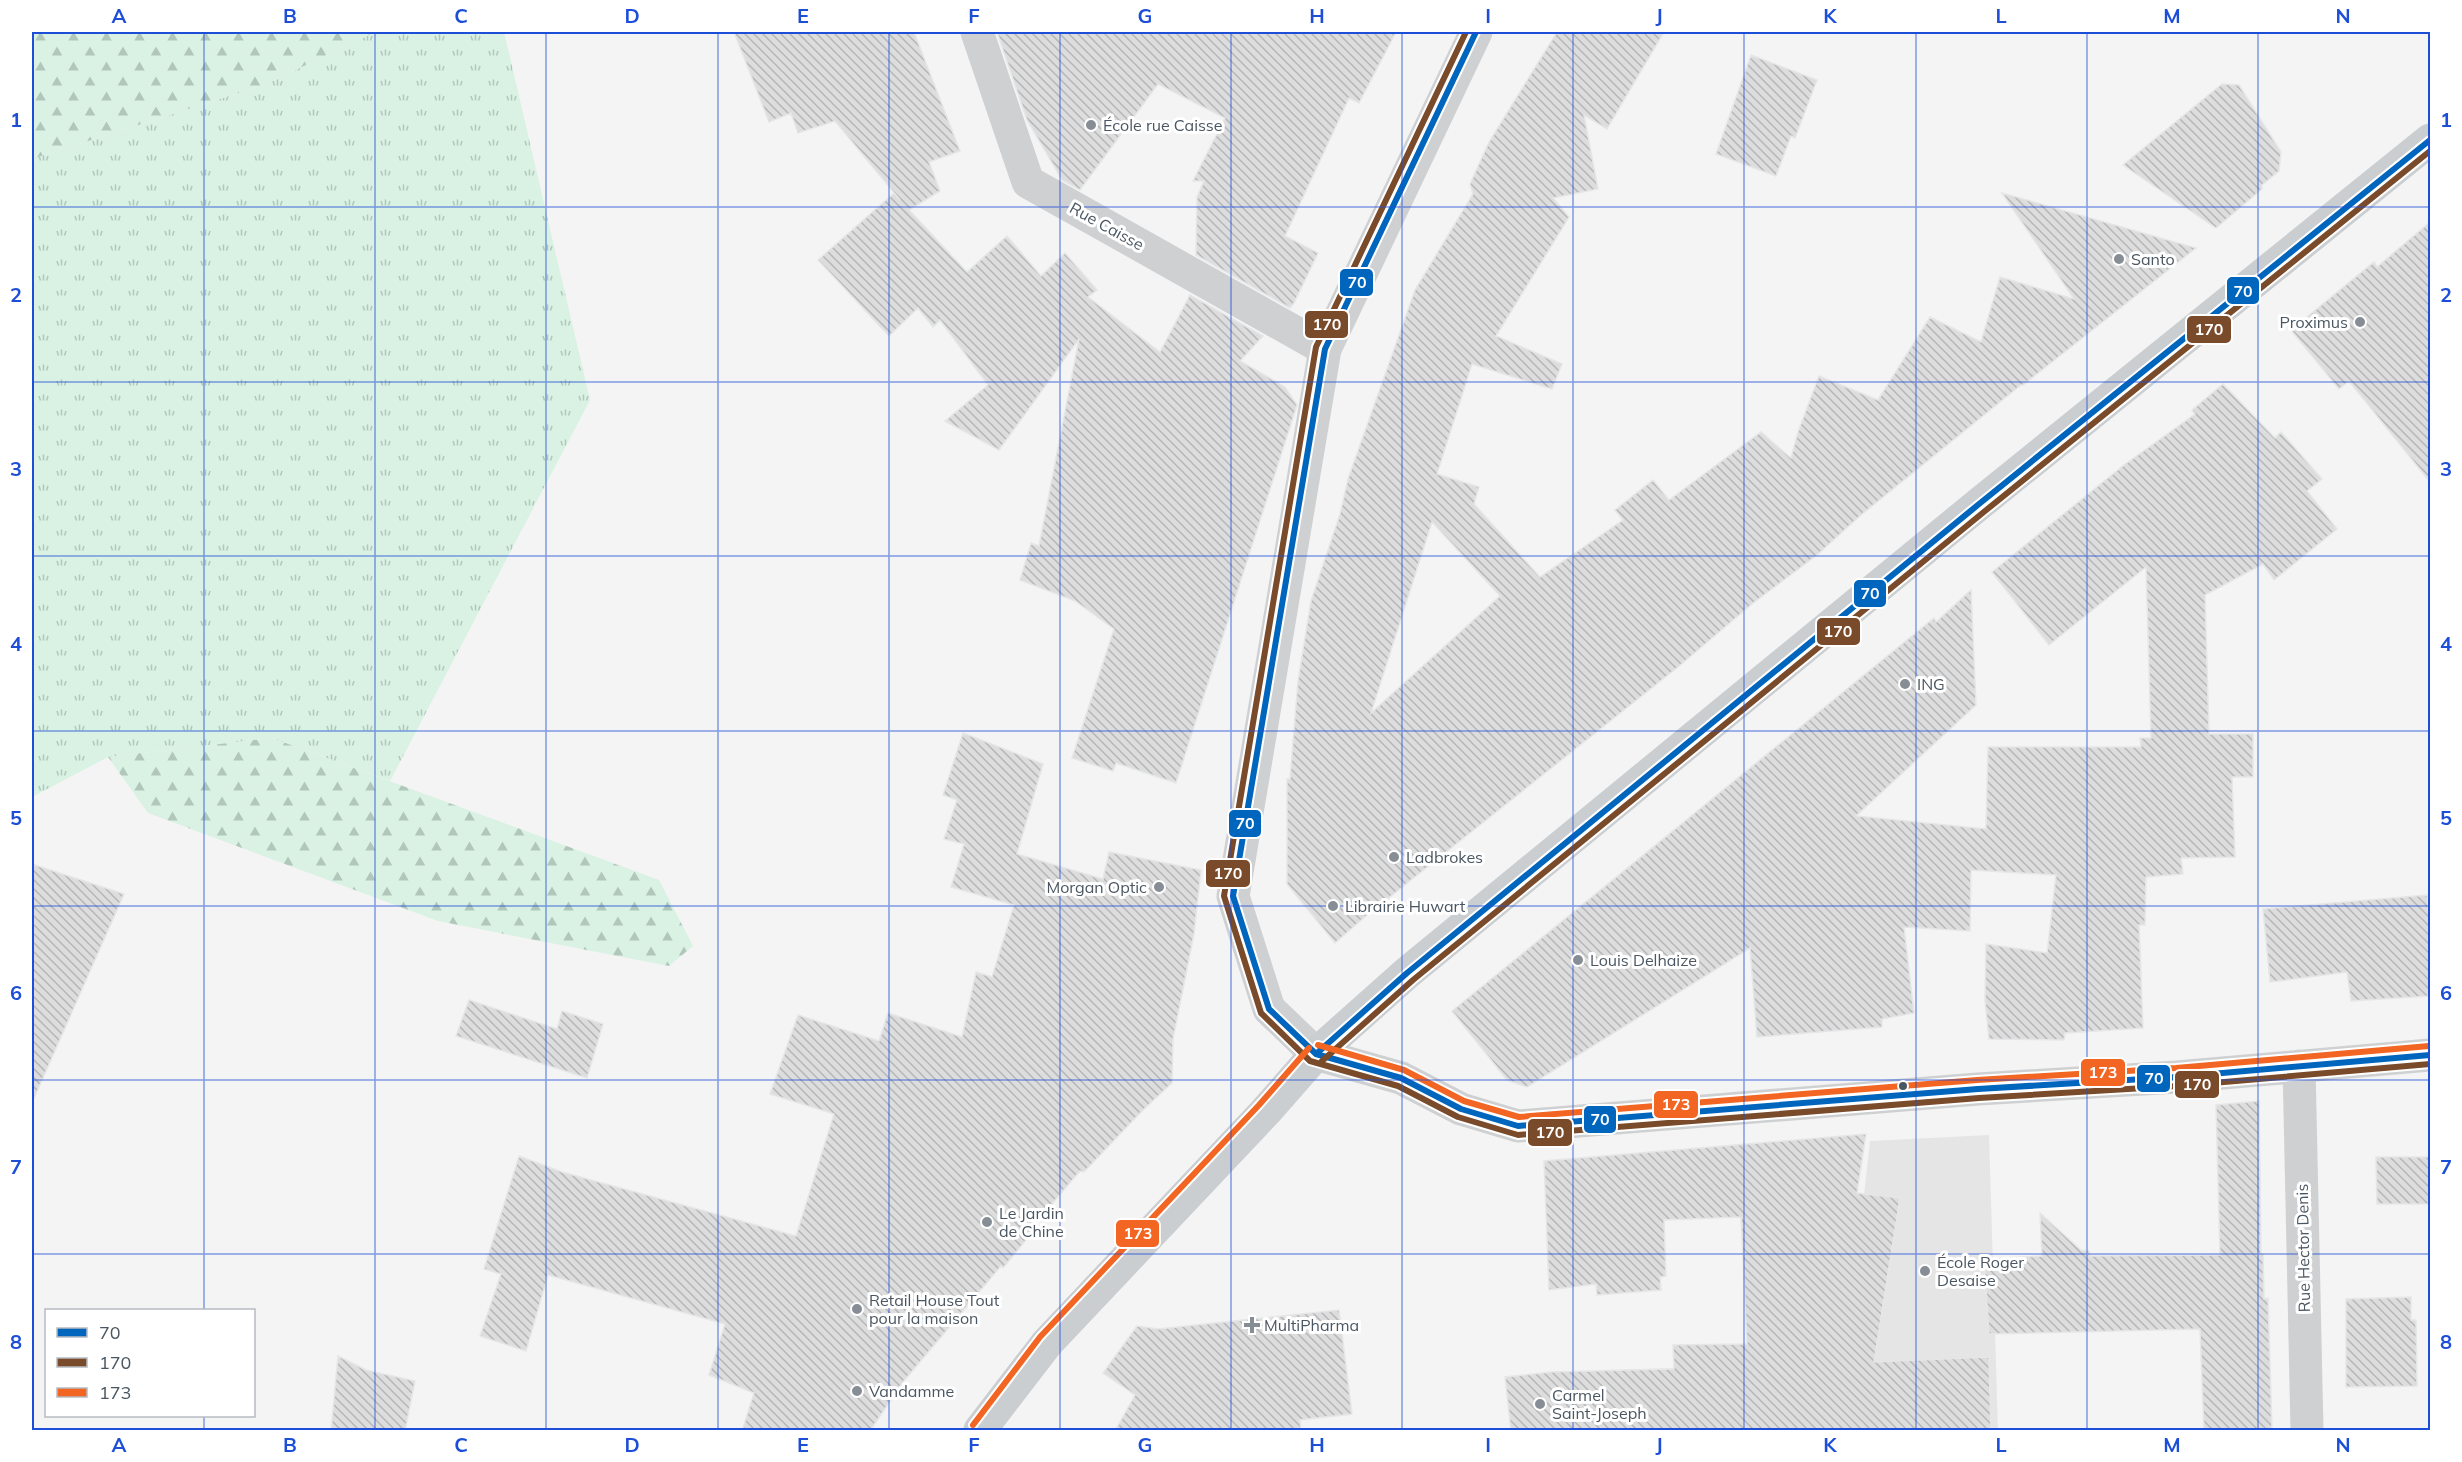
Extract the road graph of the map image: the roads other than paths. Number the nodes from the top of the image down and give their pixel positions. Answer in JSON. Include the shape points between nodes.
{"nodes":[{"id":1,"x":977,"y":32,"type":"edge"},
{"id":2,"x":1476,"y":32,"type":"edge"},
{"id":3,"x":2430,"y":140,"type":"edge"},
{"id":4,"x":1325,"y":349,"type":"junction"},
{"id":5,"x":1316,"y":1054,"type":"junction"},
{"id":6,"x":2430,"y":1056,"type":"edge"},
{"id":7,"x":2299,"y":1066,"type":"junction"},
{"id":8,"x":980,"y":1431,"type":"edge"},
{"id":9,"x":2307,"y":1431,"type":"edge"}],
"edges":[{"from":1,"to":4,"type":"street","name":"Rue Caisse","via":[[1028,182]]},
{"from":2,"to":4,"type":"street"},
{"from":3,"to":5,"type":"main road","via":[[1951,526],[1407,973]]},
{"from":4,"to":5,"type":"street","via":[[1233,896],[1269,1009]]},
{"from":5,"to":7,"type":"street","via":[[1401,1078],[1461,1109],[1518,1126]]},
{"from":5,"to":8,"type":"main road","via":[[1047,1343]]},
{"from":6,"to":7,"type":"street"},
{"from":7,"to":9,"type":"street","name":"Rue Hector Denis"}]}
